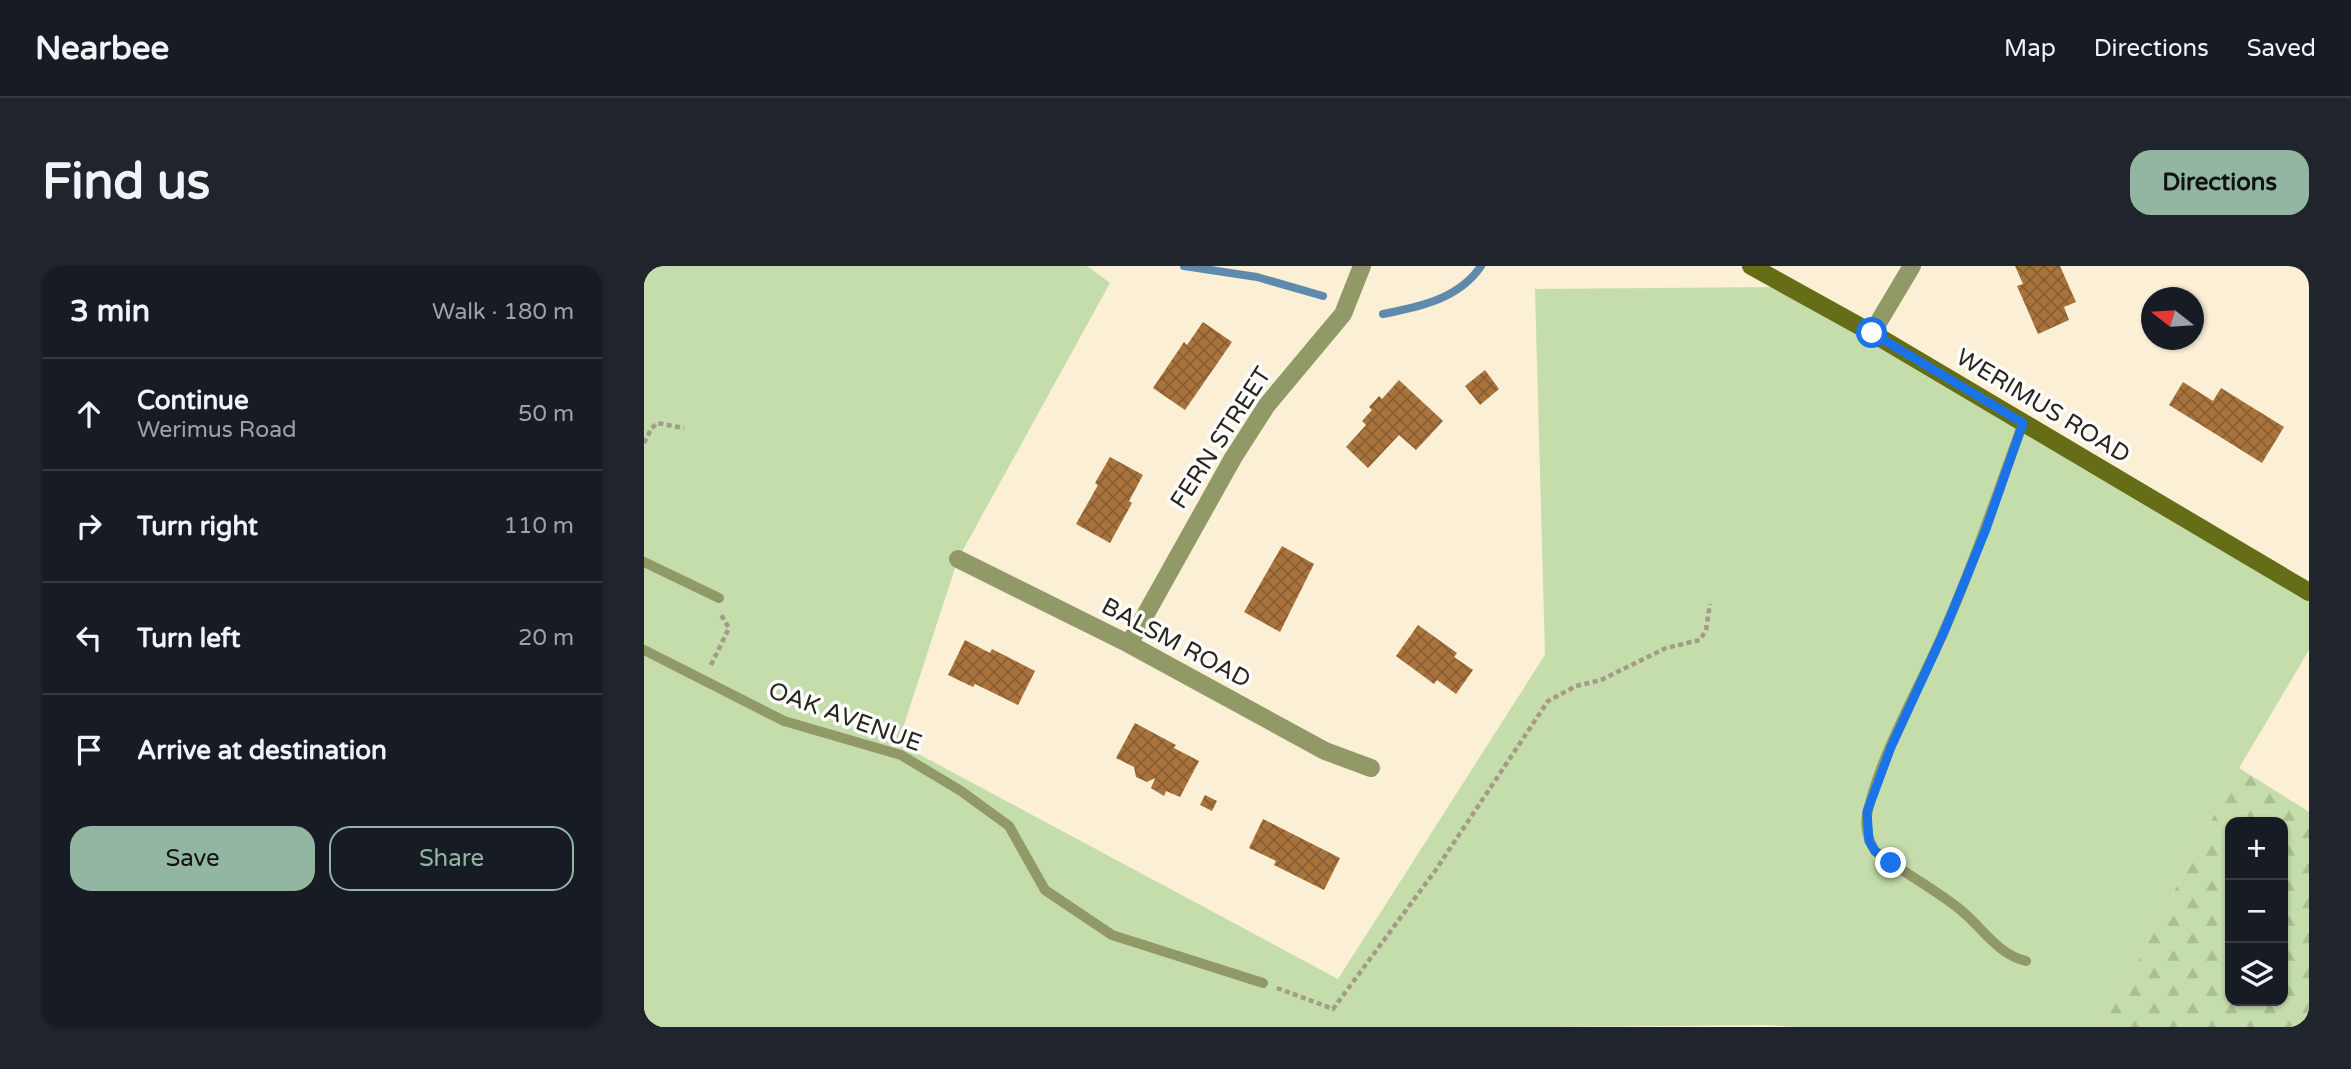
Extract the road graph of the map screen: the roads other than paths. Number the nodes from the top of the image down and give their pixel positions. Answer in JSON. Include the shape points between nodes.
{"nodes":[{"id":1,"x":1362,"y":266,"type":"edge"},
{"id":2,"x":1751,"y":266,"type":"edge"},
{"id":3,"x":1912,"y":266,"type":"edge"},
{"id":4,"x":1872,"y":333,"type":"junction"},
{"id":5,"x":2023,"y":423,"type":"junction"},
{"id":6,"x":958,"y":559,"type":"dead end"},
{"id":7,"x":644,"y":562,"type":"edge"},
{"id":8,"x":2309,"y":592,"type":"edge"},
{"id":9,"x":719,"y":598,"type":"road end"},
{"id":10,"x":1129,"y":644,"type":"junction"},
{"id":11,"x":644,"y":650,"type":"edge"},
{"id":12,"x":1371,"y":768,"type":"dead end"},
{"id":13,"x":2026,"y":961,"type":"dead end"},
{"id":14,"x":1263,"y":983,"type":"road end"}],
"edges":[{"from":1,"to":10,"type":"street","name":"FERN STREET","via":[[1343,314],[1267,405],[1233,458]]},
{"from":2,"to":4,"type":"main road","name":"WERIMUS ROAD"},
{"from":3,"to":4,"type":"street"},
{"from":4,"to":5,"type":"main road","name":"WERIMUS ROAD"},
{"from":5,"to":8,"type":"main road","name":"WERIMUS ROAD"},
{"from":5,"to":13,"type":"lane","via":[[1971,566],[1891,747],[1867,812],[1866,830],[1875,851],[1955,905],[2001,950]]},
{"from":6,"to":10,"type":"street","name":"BALSM ROAD"},
{"from":7,"to":9,"type":"lane"},
{"from":10,"to":12,"type":"street","name":"BALSM ROAD","via":[[1325,751]]},
{"from":11,"to":14,"type":"lane","name":"OAK AVENUE","via":[[785,720],[901,755],[1009,826],[1045,890],[1112,935]]}]}
